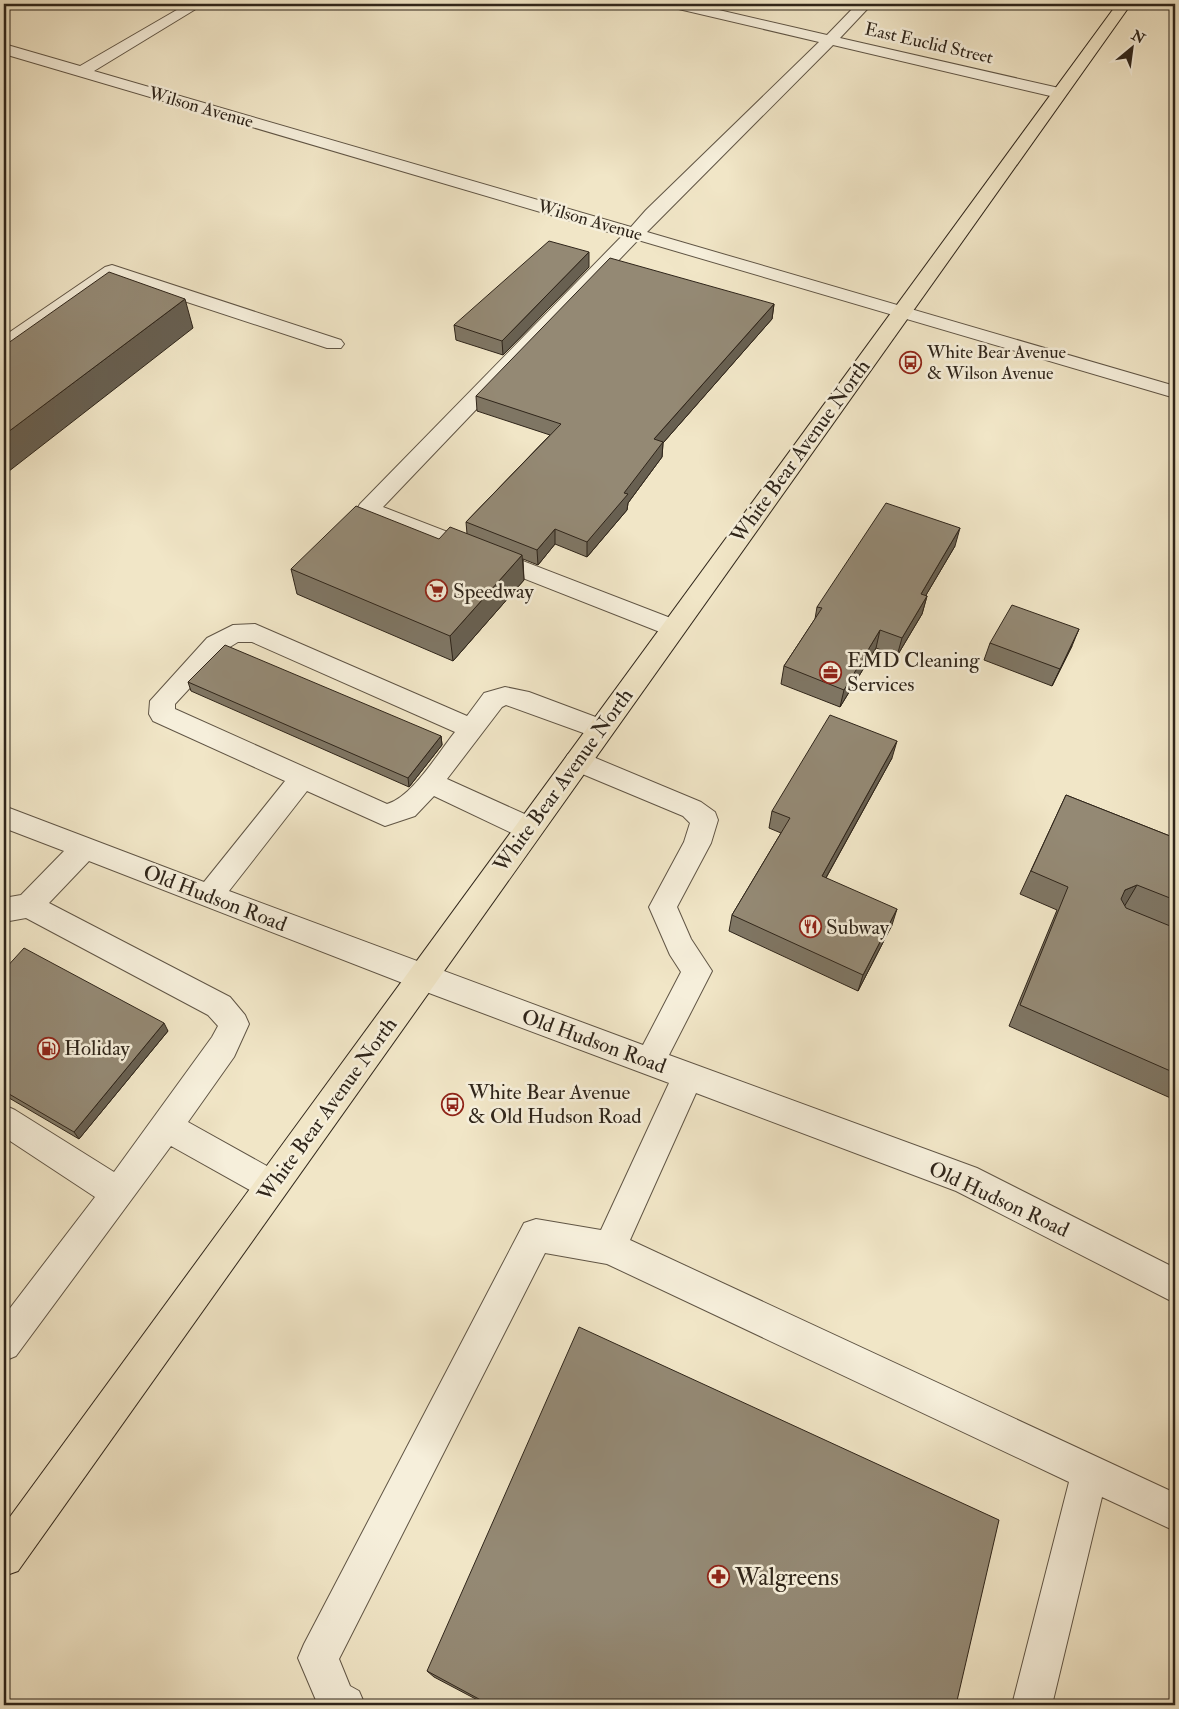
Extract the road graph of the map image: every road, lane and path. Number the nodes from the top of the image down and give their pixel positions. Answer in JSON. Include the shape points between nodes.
{"nodes":[{"id":1,"x":197,"y":4,"type":"edge"},
{"id":2,"x":675,"y":4,"type":"edge"},
{"id":3,"x":865,"y":4,"type":"edge"},
{"id":4,"x":1124,"y":4,"type":"edge"},
{"id":5,"x":829,"y":39,"type":"junction"},
{"id":6,"x":4,"y":50,"type":"edge"},
{"id":7,"x":81,"y":72,"type":"junction"},
{"id":8,"x":1059,"y":93,"type":"junction"},
{"id":9,"x":636,"y":234,"type":"junction"},
{"id":10,"x":901,"y":311,"type":"junction"},
{"id":11,"x":334,"y":344,"type":"dead end"},
{"id":12,"x":4,"y":345,"type":"edge"},
{"id":13,"x":1175,"y":392,"type":"edge"},
{"id":14,"x":673,"y":628,"type":"junction"},
{"id":15,"x":471,"y":728,"type":"junction"},
{"id":16,"x":600,"y":729,"type":"junction"},
{"id":17,"x":577,"y":761,"type":"junction"},
{"id":18,"x":303,"y":778,"type":"junction"},
{"id":19,"x":430,"y":783,"type":"junction"},
{"id":20,"x":4,"y":817,"type":"edge"},
{"id":21,"x":528,"y":828,"type":"junction"},
{"id":22,"x":84,"y":848,"type":"junction"},
{"id":23,"x":209,"y":896,"type":"junction"},
{"id":24,"x":16,"y":908,"type":"edge"},
{"id":25,"x":423,"y":978,"type":"junction"},
{"id":26,"x":650,"y":1062,"type":"junction"},
{"id":27,"x":688,"y":1076,"type":"junction"},
{"id":28,"x":4,"y":1120,"type":"edge"},
{"id":29,"x":166,"y":1126,"type":"junction"},
{"id":30,"x":271,"y":1186,"type":"junction"},
{"id":31,"x":118,"y":1193,"type":"junction"},
{"id":32,"x":610,"y":1248,"type":"junction"},
{"id":33,"x":1175,"y":1286,"type":"edge"},
{"id":34,"x":4,"y":1344,"type":"edge"},
{"id":35,"x":1090,"y":1472,"type":"junction"},
{"id":36,"x":1175,"y":1512,"type":"edge"},
{"id":37,"x":4,"y":1557,"type":"edge"},
{"id":38,"x":345,"y":1705,"type":"edge"},
{"id":39,"x":1032,"y":1705,"type":"edge"}],
"edges":[{"from":1,"to":7,"type":"street"},
{"from":2,"to":5,"type":"street","name":"East Euclid Street"},
{"from":3,"to":5,"type":"street"},
{"from":4,"to":8,"type":"main road","name":"White Bear Avenue North"},
{"from":5,"to":8,"type":"street","name":"East Euclid Street"},
{"from":5,"to":9,"type":"street","via":[[652,214]]},
{"from":6,"to":7,"type":"street","name":"Wilson Avenue"},
{"from":7,"to":9,"type":"street","name":"Wilson Avenue"},
{"from":8,"to":10,"type":"main road","name":"White Bear Avenue North"},
{"from":9,"to":10,"type":"street","name":"Wilson Avenue"},
{"from":9,"to":14,"type":"street","via":[[368,509]]},
{"from":10,"to":13,"type":"street","name":"Wilson Avenue"},
{"from":10,"to":14,"type":"main road","name":"White Bear Avenue North"},
{"from":11,"to":12,"type":"street","via":[[112,271]]},
{"from":14,"to":16,"type":"main road","name":"White Bear Avenue North"},
{"from":15,"to":16,"type":"street","via":[[493,700],[505,696]]},
{"from":15,"to":18,"type":"street","via":[[255,633],[233,634],[216,644],[163,701],[162,714]]},
{"from":15,"to":19,"type":"street"},
{"from":16,"to":17,"type":"main road","name":"White Bear Avenue North"},
{"from":17,"to":21,"type":"main road","name":"White Bear Avenue North"},
{"from":17,"to":26,"type":"street","via":[[692,810],[705,820],[697,843],[663,907],[680,946],[696,971]]},
{"from":18,"to":19,"type":"street","via":[[385,815],[406,809]]},
{"from":18,"to":23,"type":"street"},
{"from":19,"to":21,"type":"street"},
{"from":20,"to":22,"type":"street","name":"Old Hudson Road"},
{"from":21,"to":25,"type":"main road","name":"White Bear Avenue North"},
{"from":22,"to":23,"type":"street","name":"Old Hudson Road"},
{"from":22,"to":24,"type":"street"},
{"from":23,"to":25,"type":"street","name":"Old Hudson Road"},
{"from":24,"to":29,"type":"street","via":[[219,1006],[234,1024],[223,1048]]},
{"from":25,"to":26,"type":"street","name":"Old Hudson Road"},
{"from":25,"to":30,"type":"main road","name":"White Bear Avenue North"},
{"from":26,"to":27,"type":"street","name":"Old Hudson Road"},
{"from":27,"to":32,"type":"street"},
{"from":27,"to":33,"type":"street","name":"Old Hudson Road","via":[[966,1179]]},
{"from":28,"to":31,"type":"street"},
{"from":29,"to":30,"type":"street"},
{"from":29,"to":31,"type":"street"},
{"from":30,"to":37,"type":"main road","name":"White Bear Avenue North"},
{"from":31,"to":34,"type":"street"},
{"from":32,"to":35,"type":"street"},
{"from":32,"to":38,"type":"street","via":[[536,1235],[318,1658],[336,1700]]},
{"from":35,"to":36,"type":"street"},
{"from":35,"to":39,"type":"street"}]}
